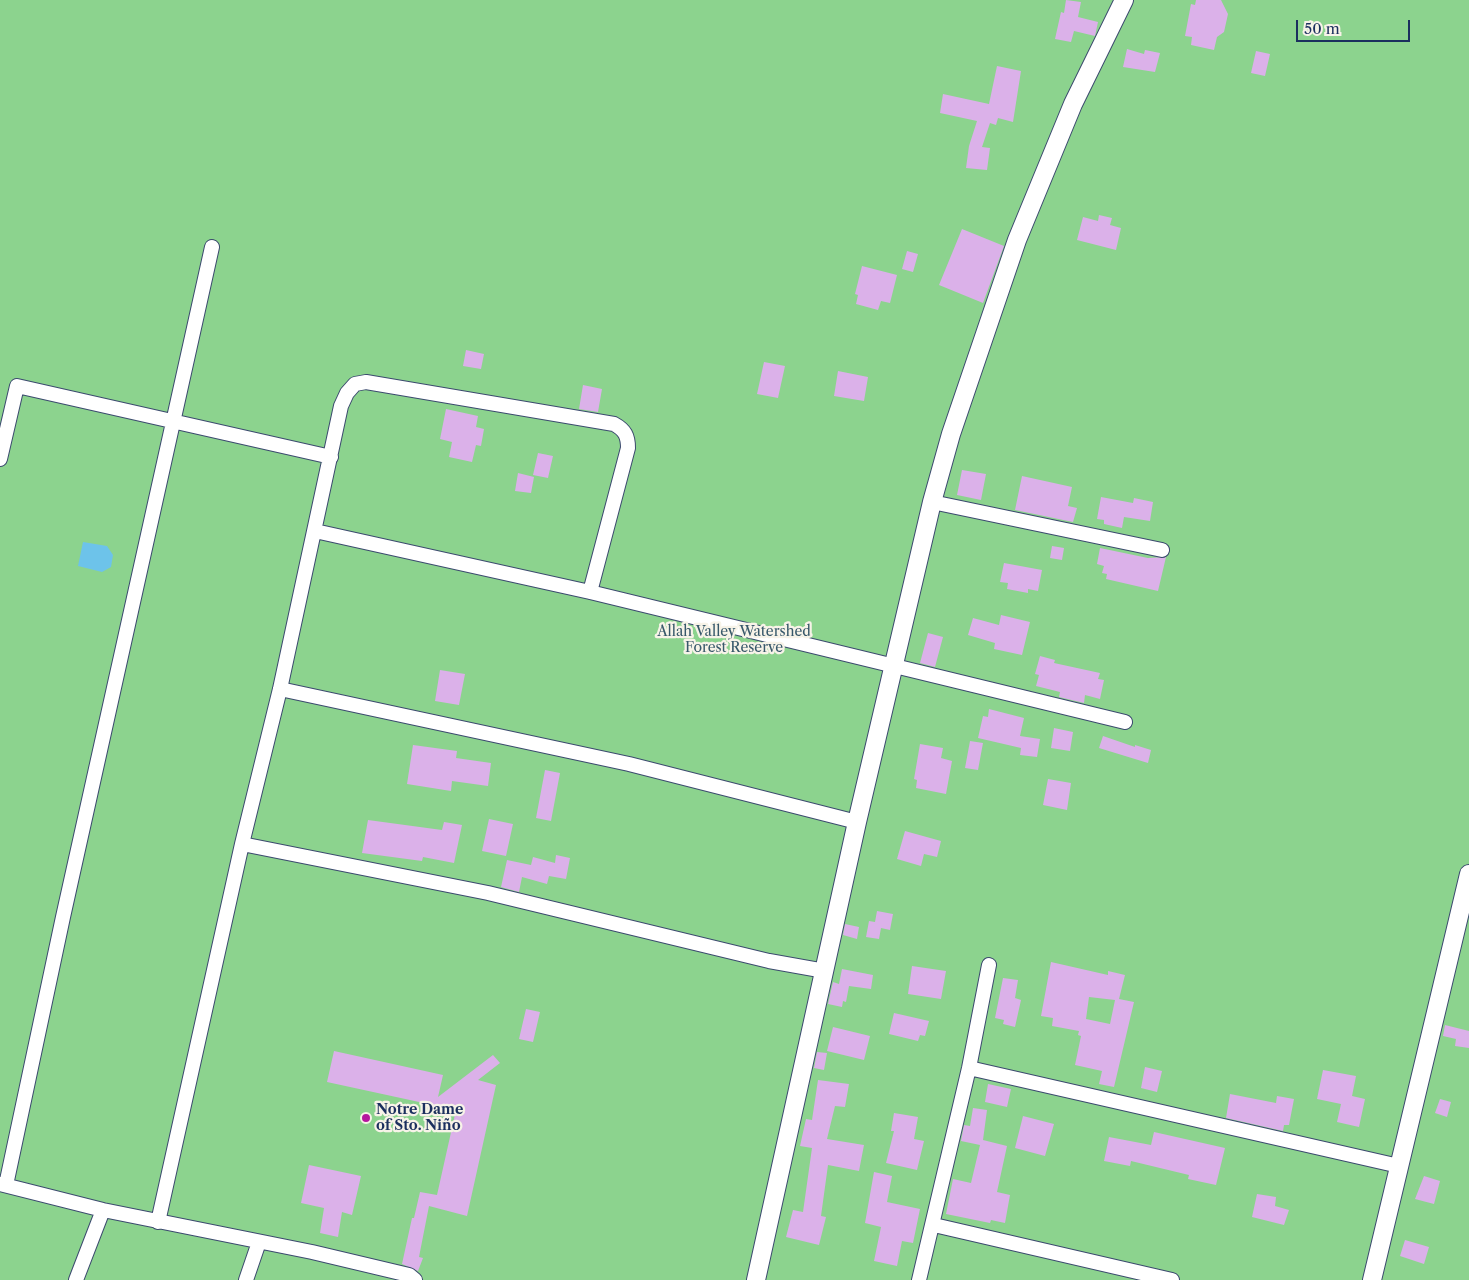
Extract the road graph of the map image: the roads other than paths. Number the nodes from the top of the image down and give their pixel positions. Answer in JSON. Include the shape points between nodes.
{"nodes":[{"id":1,"x":1124,"y":0,"type":"edge"},
{"id":2,"x":212,"y":247,"type":"dead end"},
{"id":3,"x":174,"y":422,"type":"junction"},
{"id":4,"x":330,"y":456,"type":"junction"},
{"id":5,"x":0,"y":459,"type":"edge"},
{"id":6,"x":932,"y":502,"type":"junction"},
{"id":7,"x":315,"y":531,"type":"junction"},
{"id":8,"x":1162,"y":550,"type":"dead end"},
{"id":9,"x":590,"y":592,"type":"junction"},
{"id":10,"x":894,"y":666,"type":"junction"},
{"id":11,"x":280,"y":689,"type":"junction"},
{"id":12,"x":1125,"y":722,"type":"dead end"},
{"id":13,"x":857,"y":822,"type":"junction"},
{"id":14,"x":242,"y":844,"type":"junction"},
{"id":15,"x":1469,"y":874,"type":"edge"},
{"id":16,"x":989,"y":964,"type":"dead end"},
{"id":17,"x":825,"y":971,"type":"junction"},
{"id":18,"x":969,"y":1068,"type":"junction"},
{"id":19,"x":1399,"y":1166,"type":"junction"},
{"id":20,"x":3,"y":1184,"type":"edge"},
{"id":21,"x":103,"y":1210,"type":"junction"},
{"id":22,"x":158,"y":1222,"type":"junction"},
{"id":23,"x":934,"y":1224,"type":"junction"},
{"id":24,"x":260,"y":1242,"type":"junction"},
{"id":25,"x":76,"y":1280,"type":"edge"},
{"id":26,"x":246,"y":1280,"type":"edge"},
{"id":27,"x":415,"y":1280,"type":"edge"},
{"id":28,"x":756,"y":1280,"type":"edge"},
{"id":29,"x":919,"y":1280,"type":"edge"},
{"id":30,"x":1172,"y":1280,"type":"edge"},
{"id":31,"x":1372,"y":1280,"type":"edge"}],
"edges":[{"from":1,"to":6,"type":"street","via":[[1073,104],[1017,240],[974,361]]},
{"from":2,"to":3,"type":"street"},
{"from":3,"to":4,"type":"street"},
{"from":3,"to":5,"type":"street","via":[[17,386]]},
{"from":3,"to":20,"type":"street"},
{"from":4,"to":7,"type":"street"},
{"from":4,"to":9,"type":"street","via":[[347,393],[356,384],[366,382],[614,424],[623,429],[628,438],[628,448]]},
{"from":6,"to":8,"type":"street"},
{"from":6,"to":10,"type":"street"},
{"from":7,"to":9,"type":"street"},
{"from":7,"to":11,"type":"street"},
{"from":9,"to":10,"type":"street"},
{"from":10,"to":12,"type":"street"},
{"from":10,"to":13,"type":"street"},
{"from":11,"to":13,"type":"street","via":[[629,764]]},
{"from":11,"to":14,"type":"street"},
{"from":13,"to":17,"type":"street"},
{"from":14,"to":17,"type":"street","via":[[488,893],[769,961]]},
{"from":14,"to":22,"type":"street"},
{"from":15,"to":19,"type":"street"},
{"from":16,"to":18,"type":"street"},
{"from":17,"to":28,"type":"street"},
{"from":18,"to":19,"type":"street"},
{"from":18,"to":23,"type":"street"},
{"from":19,"to":31,"type":"street"},
{"from":20,"to":21,"type":"street"},
{"from":21,"to":22,"type":"street"},
{"from":21,"to":25,"type":"street"},
{"from":22,"to":24,"type":"street"},
{"from":23,"to":29,"type":"street"},
{"from":23,"to":30,"type":"street"},
{"from":24,"to":26,"type":"street"},
{"from":24,"to":27,"type":"street","via":[[399,1273]]}]}
